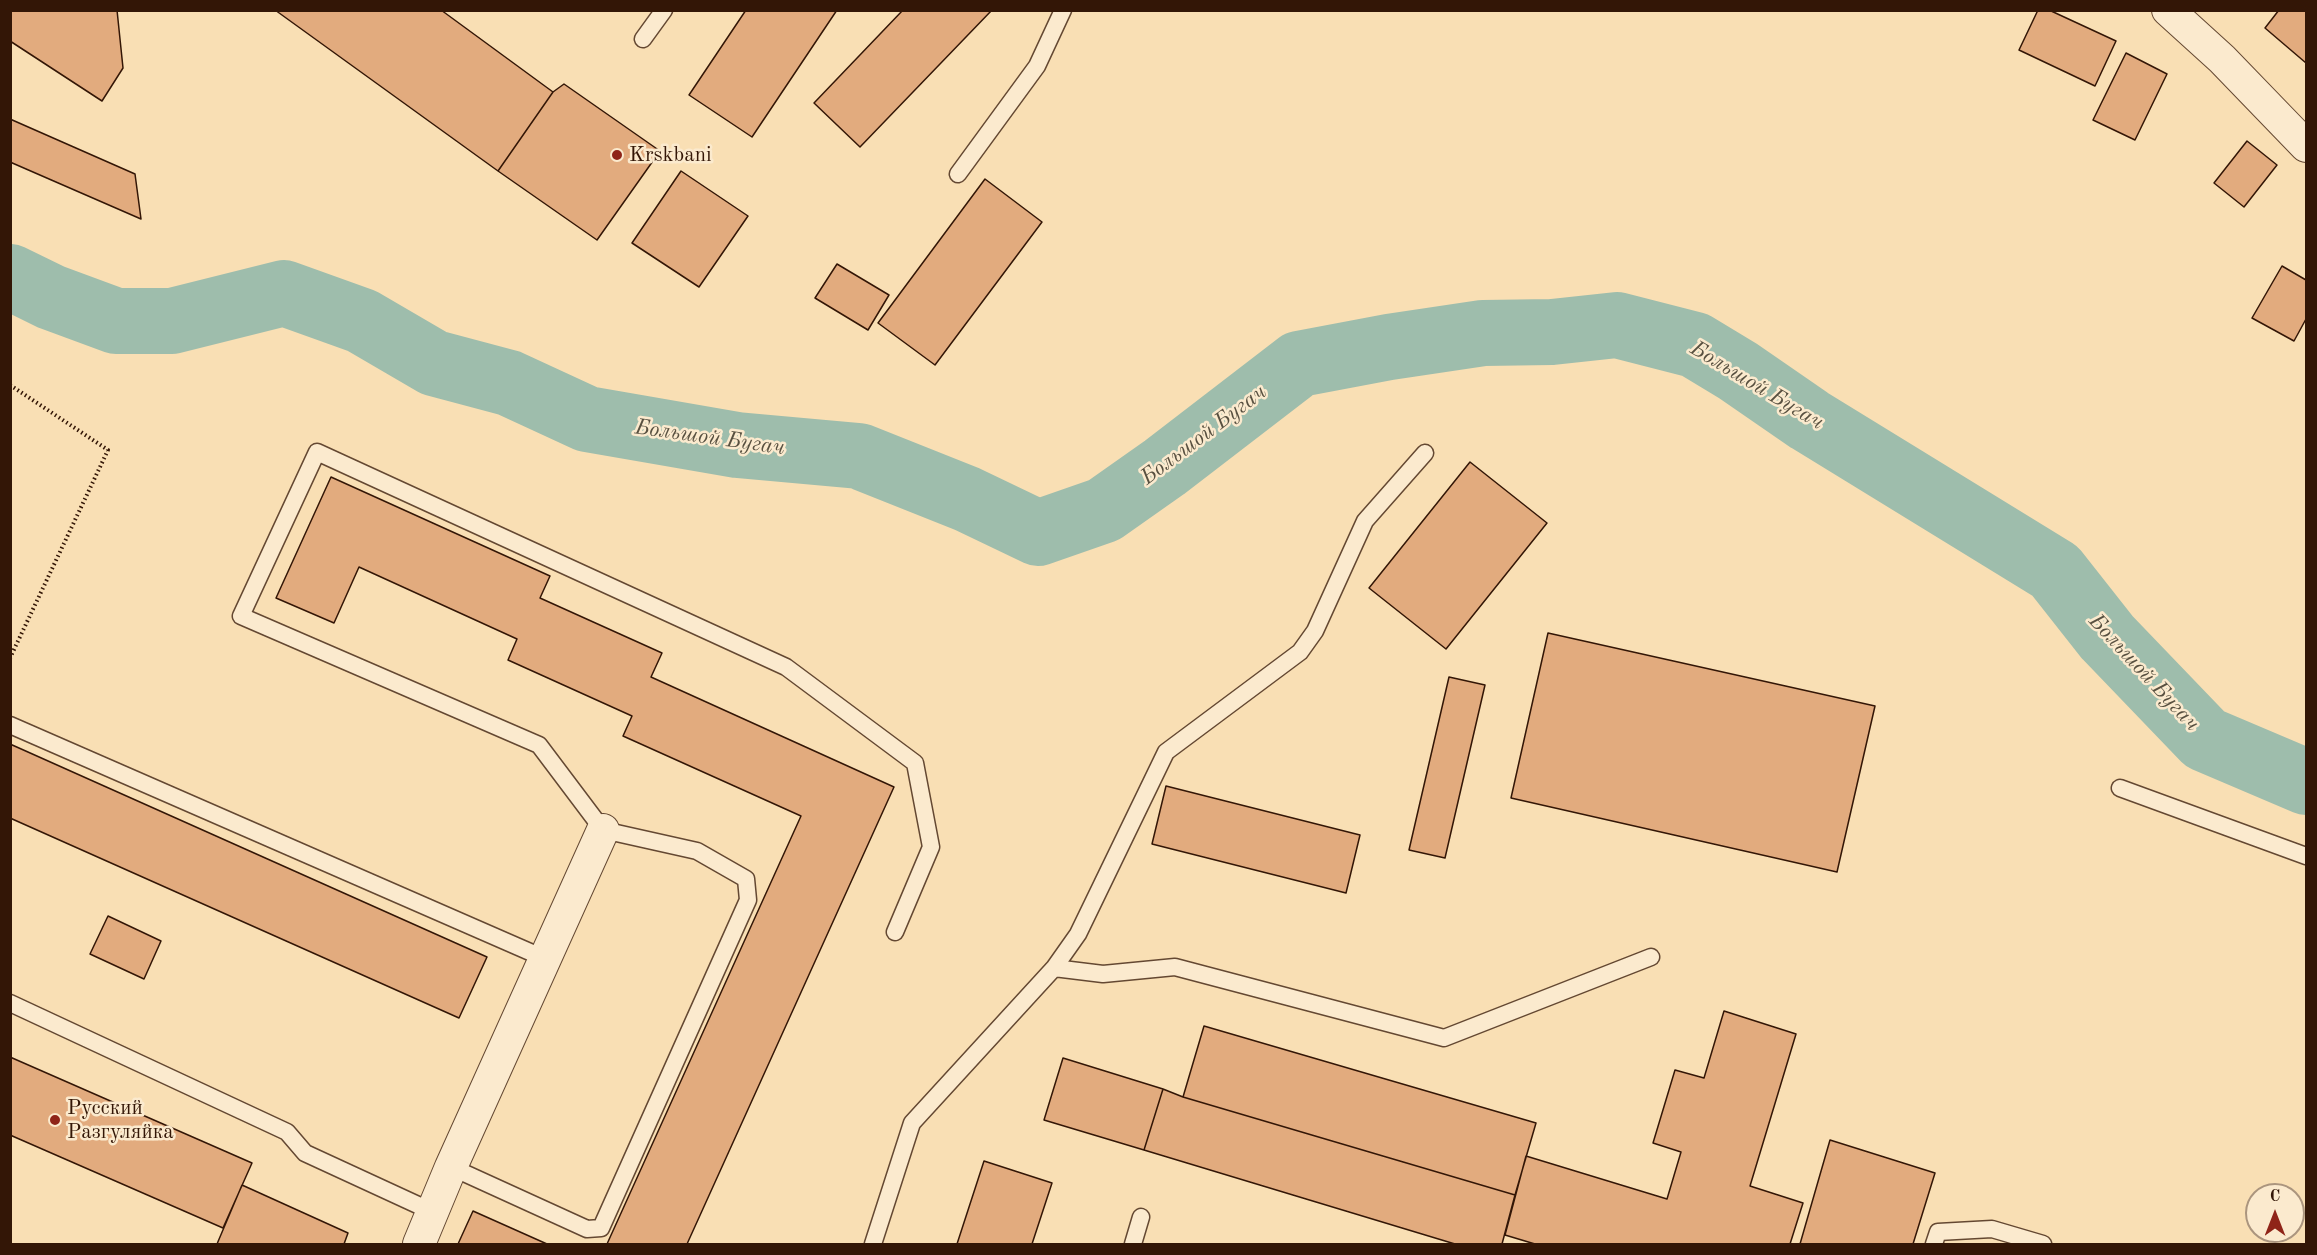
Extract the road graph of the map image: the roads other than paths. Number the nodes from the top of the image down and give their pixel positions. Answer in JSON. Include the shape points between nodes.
{"nodes":[{"id":1,"x":663,"y":10,"type":"edge"},
{"id":2,"x":1063,"y":10,"type":"edge"},
{"id":3,"x":2168,"y":10,"type":"edge"},
{"id":4,"x":643,"y":39,"type":"dead end"},
{"id":5,"x":2307,"y":146,"type":"edge"},
{"id":6,"x":958,"y":174,"type":"dead end"},
{"id":7,"x":1425,"y":453,"type":"dead end"},
{"id":8,"x":10,"y":725,"type":"edge"},
{"id":9,"x":2120,"y":788,"type":"dead end"},
{"id":10,"x":603,"y":830,"type":"junction"},
{"id":11,"x":2307,"y":856,"type":"edge"},
{"id":12,"x":896,"y":932,"type":"dead end"},
{"id":13,"x":1651,"y":957,"type":"dead end"},
{"id":14,"x":546,"y":959,"type":"junction"},
{"id":15,"x":1054,"y":968,"type":"junction"},
{"id":16,"x":10,"y":1003,"type":"edge"},
{"id":17,"x":451,"y":1167,"type":"junction"},
{"id":18,"x":433,"y":1212,"type":"junction"},
{"id":19,"x":1141,"y":1217,"type":"dead end"},
{"id":20,"x":419,"y":1245,"type":"edge"},
{"id":21,"x":873,"y":1245,"type":"edge"},
{"id":22,"x":1133,"y":1245,"type":"edge"},
{"id":23,"x":1934,"y":1245,"type":"edge"},
{"id":24,"x":2043,"y":1245,"type":"edge"}],
"edges":[{"from":1,"to":4,"type":"lane"},
{"from":2,"to":6,"type":"lane","via":[[1037,66]]},
{"from":3,"to":5,"type":"street"},
{"from":7,"to":15,"type":"lane","via":[[1365,521],[1315,631],[1300,652],[1166,752],[1078,934]]},
{"from":8,"to":14,"type":"lane"},
{"from":9,"to":11,"type":"lane"},
{"from":10,"to":12,"type":"lane","via":[[539,745],[241,616],[317,452],[786,667],[915,763],[931,848]]},
{"from":10,"to":14,"type":"street"},
{"from":10,"to":17,"type":"lane","via":[[697,851],[746,879],[748,900],[602,1228],[587,1229]]},
{"from":13,"to":15,"type":"lane","via":[[1444,1038],[1175,967],[1103,974]]},
{"from":14,"to":17,"type":"street"},
{"from":15,"to":21,"type":"lane","via":[[912,1123]]},
{"from":16,"to":18,"type":"lane","via":[[287,1132],[305,1153]]},
{"from":17,"to":18,"type":"street"},
{"from":18,"to":20,"type":"street"},
{"from":19,"to":22,"type":"lane"},
{"from":23,"to":24,"type":"lane","via":[[1938,1232],[1992,1229]]}]}
